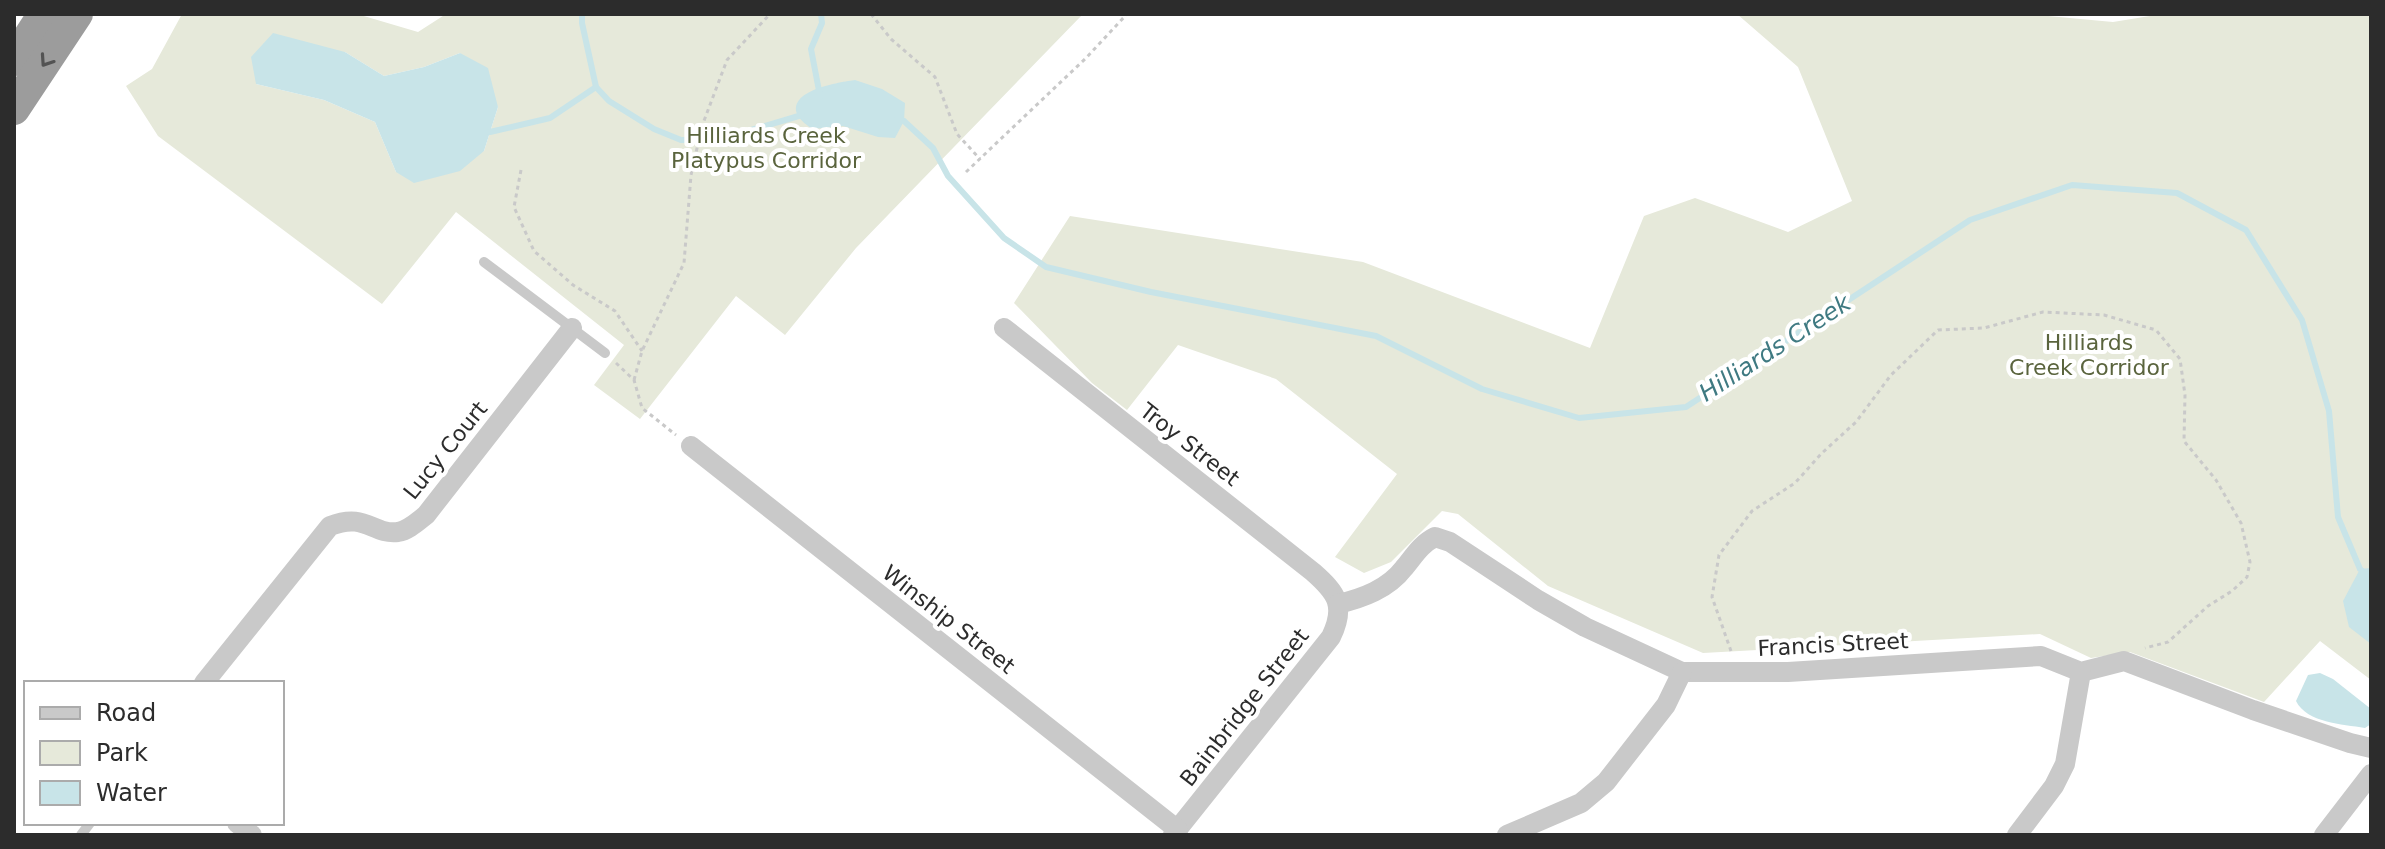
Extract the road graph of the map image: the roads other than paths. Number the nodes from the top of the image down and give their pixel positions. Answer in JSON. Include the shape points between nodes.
{"nodes":[{"id":1,"x":44,"y":14,"type":"edge"},
{"id":2,"x":77,"y":14,"type":"edge"},
{"id":3,"x":14,"y":60,"type":"edge"},
{"id":4,"x":14,"y":109,"type":"edge"},
{"id":5,"x":484,"y":262,"type":"dead end"},
{"id":6,"x":572,"y":328,"type":"junction"},
{"id":7,"x":1004,"y":328,"type":"dead end"},
{"id":8,"x":605,"y":353,"type":"road end"},
{"id":9,"x":691,"y":446,"type":"road end"},
{"id":10,"x":1338,"y":604,"type":"junction"},
{"id":11,"x":1682,"y":672,"type":"junction"},
{"id":12,"x":2081,"y":672,"type":"junction"},
{"id":13,"x":206,"y":681,"type":"edge"},
{"id":14,"x":2371,"y":748,"type":"edge"},
{"id":15,"x":2371,"y":774,"type":"edge"},
{"id":16,"x":1176,"y":832,"type":"edge"},
{"id":17,"x":1507,"y":835,"type":"edge"},
{"id":18,"x":2017,"y":835,"type":"edge"},
{"id":19,"x":2324,"y":835,"type":"edge"}],
"edges":[{"from":1,"to":3,"type":"highway"},
{"from":2,"to":4,"type":"highway","one_way":true},
{"from":5,"to":6,"type":"lane"},
{"from":6,"to":8,"type":"lane"},
{"from":6,"to":13,"type":"street","name":"Lucy Court","via":[[426,515],[398,532],[345,520],[330,526]]},
{"from":7,"to":10,"type":"street","name":"Troy Street","via":[[1313,572]]},
{"from":9,"to":16,"type":"street","name":"Winship Street"},
{"from":10,"to":11,"type":"street","name":"Francis Street","via":[[1380,590],[1435,537],[1585,627]]},
{"from":10,"to":16,"type":"street","name":"Bainbridge Street","via":[[1331,637]]},
{"from":11,"to":12,"type":"street","name":"Francis Street","via":[[2041,656]]},
{"from":11,"to":17,"type":"street","via":[[1666,705],[1606,782],[1581,803]]},
{"from":12,"to":14,"type":"street","via":[[2124,661]]},
{"from":12,"to":18,"type":"street","via":[[2065,764]]},
{"from":15,"to":19,"type":"street"}]}
